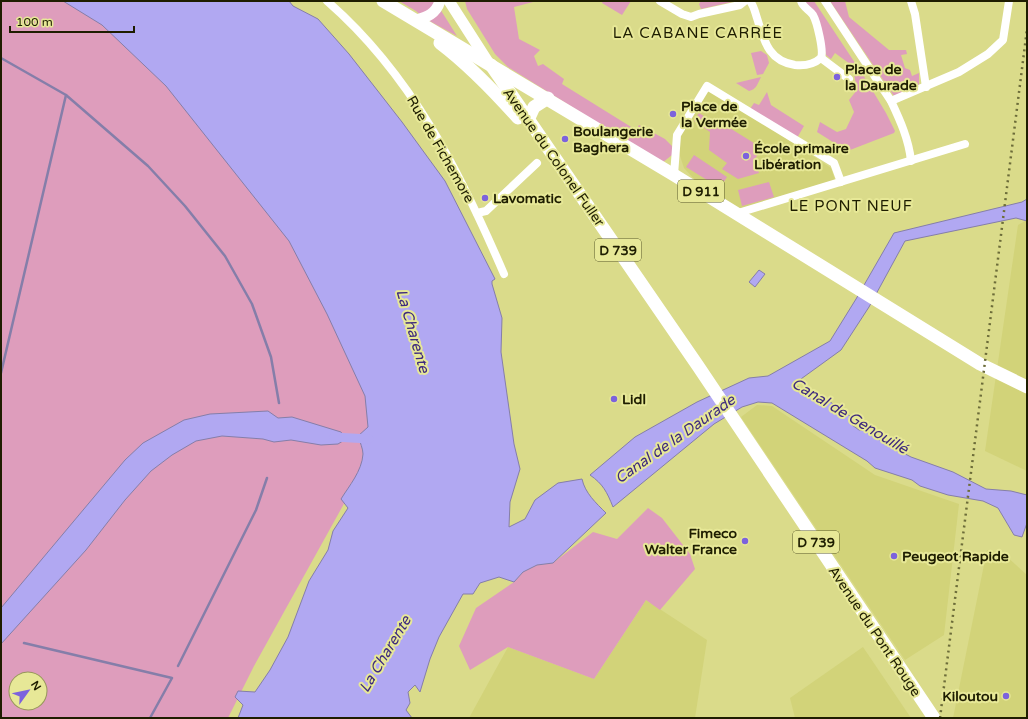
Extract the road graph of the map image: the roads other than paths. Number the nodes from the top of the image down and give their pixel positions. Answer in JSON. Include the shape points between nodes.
{"nodes":[{"id":1,"x":327,"y":1,"type":"edge"},
{"id":2,"x":440,"y":1,"type":"edge"},
{"id":3,"x":449,"y":1,"type":"edge"},
{"id":4,"x":660,"y":1,"type":"edge"},
{"id":5,"x":745,"y":1,"type":"edge"},
{"id":6,"x":750,"y":1,"type":"edge"},
{"id":7,"x":801,"y":1,"type":"edge"},
{"id":8,"x":825,"y":1,"type":"edge"},
{"id":9,"x":911,"y":1,"type":"edge"},
{"id":10,"x":1009,"y":1,"type":"edge"},
{"id":11,"x":389,"y":4,"type":"edge"},
{"id":12,"x":416,"y":20,"type":"junction"},
{"id":13,"x":821,"y":58,"type":"junction"},
{"id":14,"x":491,"y":65,"type":"junction"},
{"id":15,"x":849,"y":79,"type":"dead end"},
{"id":16,"x":926,"y":87,"type":"junction"},
{"id":17,"x":548,"y":98,"type":"junction"},
{"id":18,"x":891,"y":101,"type":"junction"},
{"id":19,"x":528,"y":120,"type":"junction"},
{"id":20,"x":538,"y":135,"type":"junction"},
{"id":21,"x":965,"y":144,"type":"dead end"},
{"id":22,"x":911,"y":161,"type":"junction"},
{"id":23,"x":537,"y":163,"type":"dead end"},
{"id":24,"x":674,"y":175,"type":"junction"},
{"id":25,"x":841,"y":182,"type":"junction"},
{"id":26,"x":477,"y":213,"type":"junction"},
{"id":27,"x":738,"y":213,"type":"junction"},
{"id":28,"x":504,"y":274,"type":"dead end"},
{"id":29,"x":1027,"y":387,"type":"edge"},
{"id":30,"x":736,"y":424,"type":"joint"},
{"id":31,"x":934,"y":718,"type":"edge"}],
"edges":[{"from":1,"to":26,"type":"street","name":"Rue de Fichemore","via":[[374,48],[412,97]]},
{"from":2,"to":12,"type":"main road","via":[[430,15]]},
{"from":3,"to":14,"type":"main road"},
{"from":4,"to":5,"type":"street","via":[[691,17],[740,5]]},
{"from":6,"to":13,"type":"street","via":[[765,44],[772,54],[789,64],[797,65],[810,64]]},
{"from":7,"to":13,"type":"street","via":[[814,16],[822,51]]},
{"from":8,"to":18,"type":"street"},
{"from":9,"to":16,"type":"street","via":[[916,14]]},
{"from":10,"to":16,"type":"street","via":[[1003,40],[988,54],[959,72]]},
{"from":11,"to":12,"type":"main road","number":"D 739"},
{"from":11,"to":20,"type":"main road","number":"D 739","via":[[454,54],[479,76],[521,122]]},
{"from":12,"to":14,"type":"main road","number":"D 739"},
{"from":13,"to":15,"type":"street"},
{"from":14,"to":17,"type":"main road","number":"D 739"},
{"from":14,"to":19,"type":"main road","name":"Avenue du Colonel Fuller","number":"D 739"},
{"from":16,"to":18,"type":"street"},
{"from":17,"to":19,"type":"main road","via":[[534,107]]},
{"from":17,"to":24,"type":"main road","number":"D 911"},
{"from":18,"to":22,"type":"street","via":[[910,149]]},
{"from":19,"to":20,"type":"main road","name":"Avenue du Colonel Fuller","number":"D 739"},
{"from":20,"to":30,"type":"main road","name":"Avenue du Colonel Fuller","number":"D 739"},
{"from":21,"to":22,"type":"street"},
{"from":22,"to":25,"type":"street"},
{"from":23,"to":26,"type":"street","via":[[486,212]]},
{"from":24,"to":25,"type":"street","via":[[677,135],[707,86],[834,163]]},
{"from":24,"to":27,"type":"main road","number":"D 911"},
{"from":25,"to":27,"type":"street"},
{"from":26,"to":28,"type":"street","name":"Rue de Fichemore"},
{"from":27,"to":29,"type":"main road","number":"D 911","via":[[984,366]]},
{"from":30,"to":31,"type":"main road","name":"Avenue du Pont Rouge","number":"D 739"}]}
